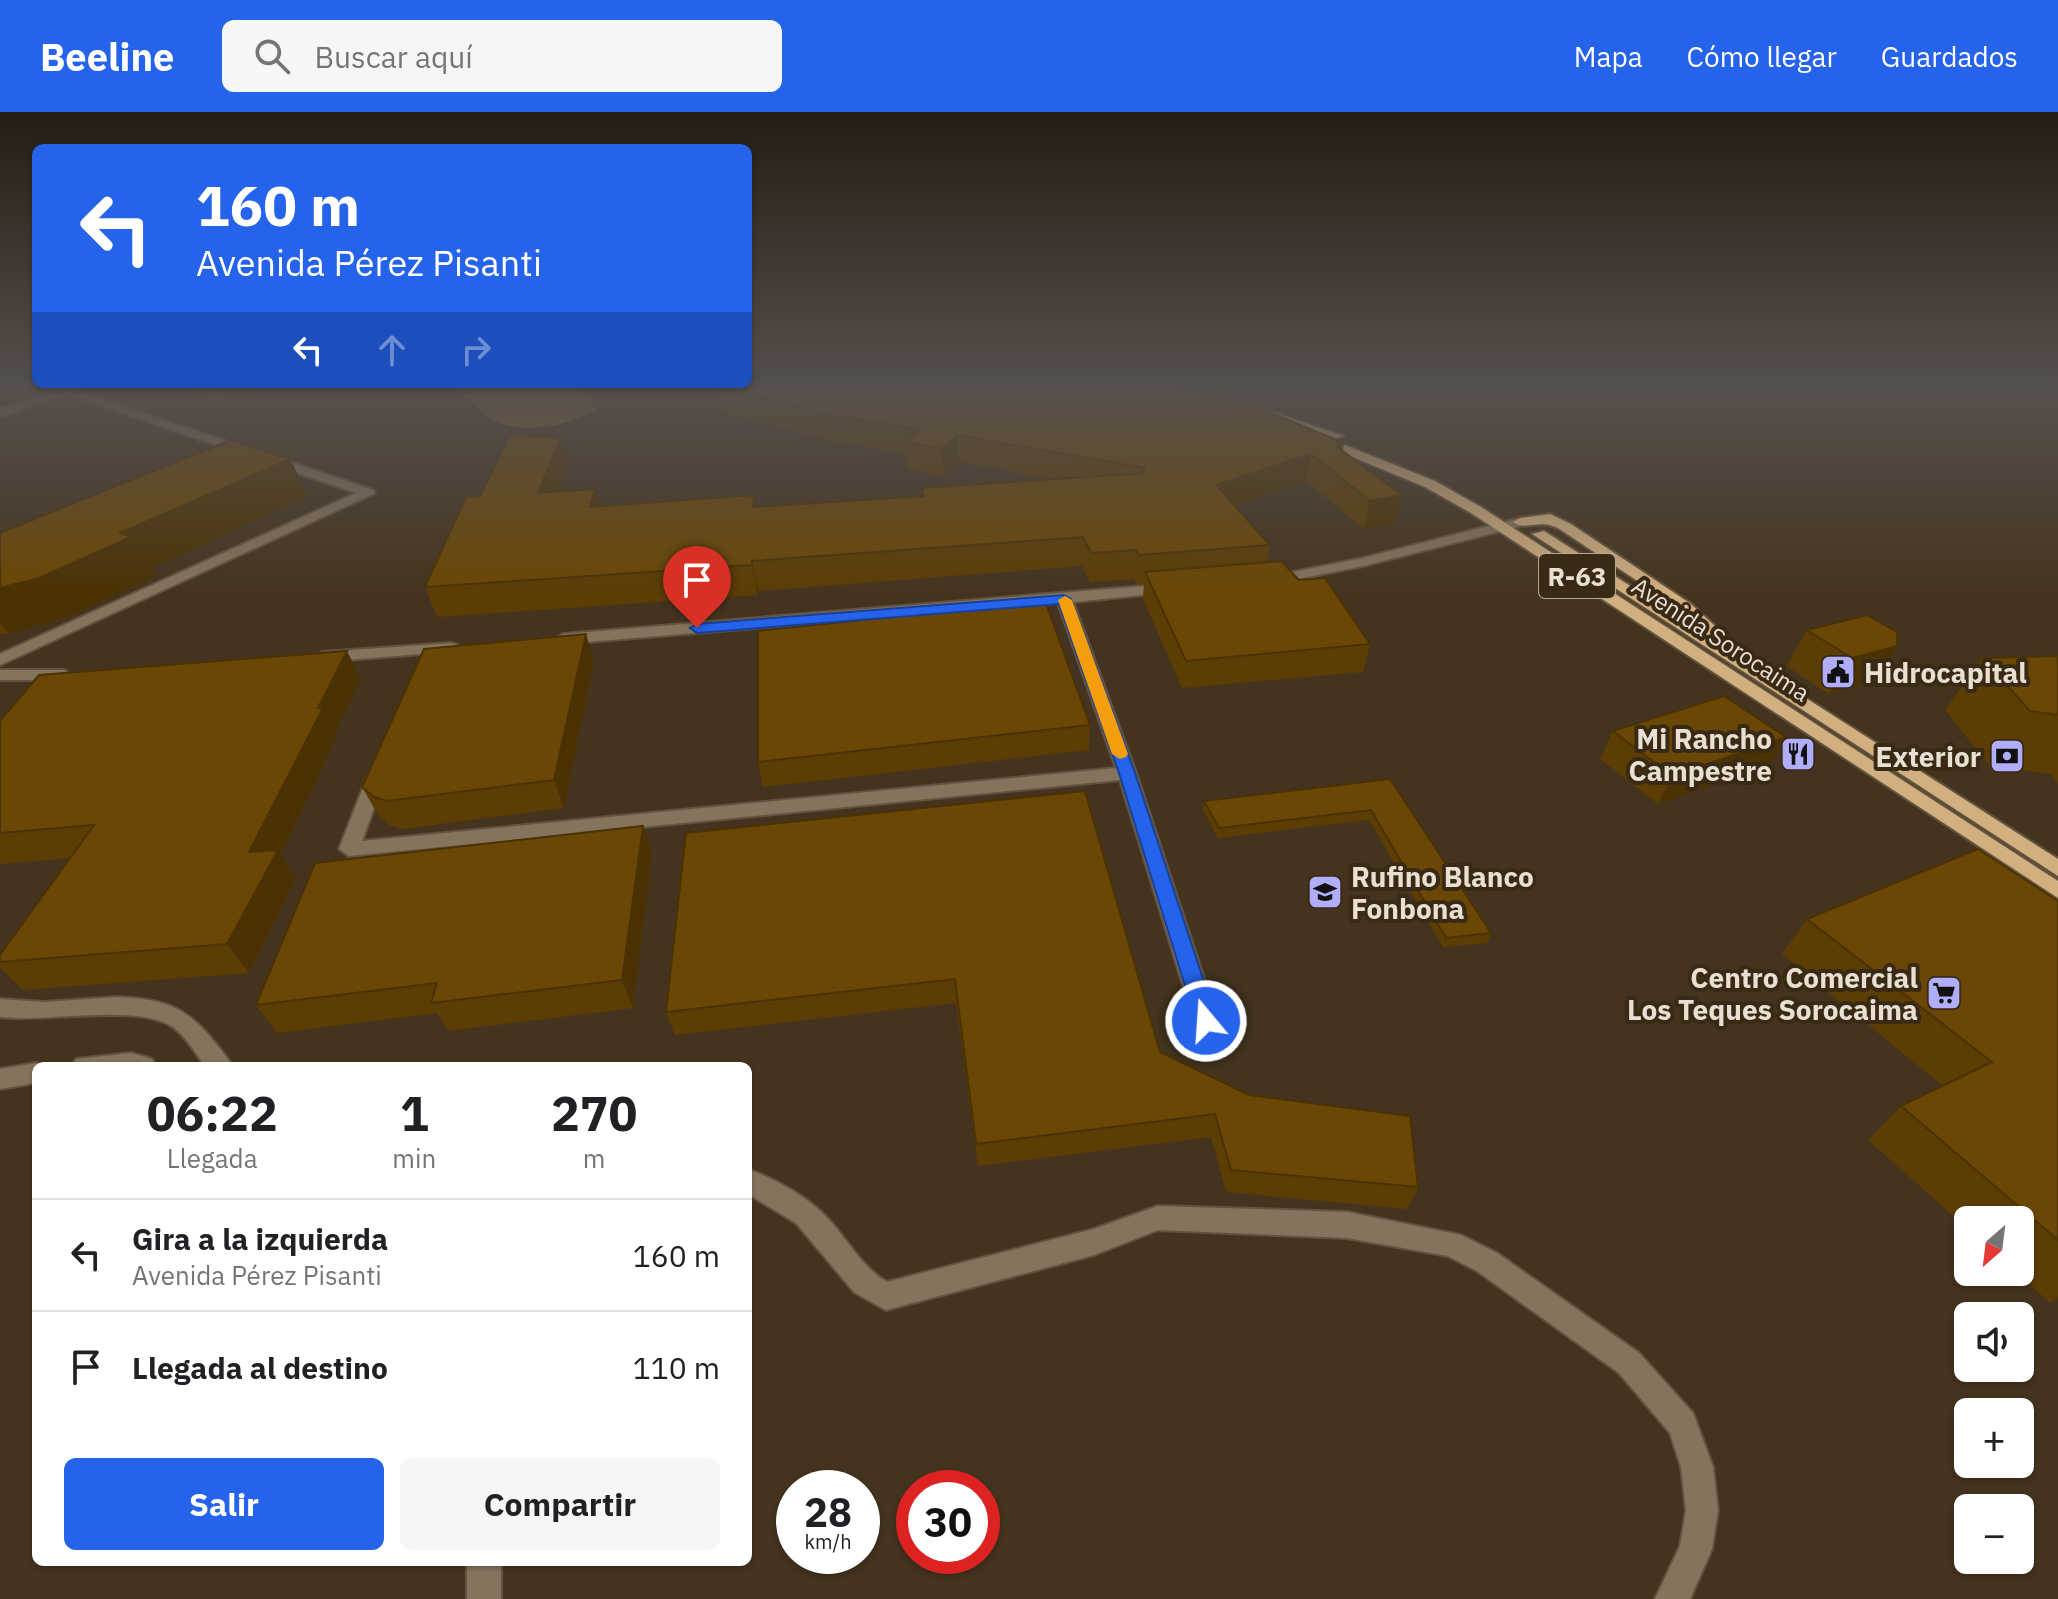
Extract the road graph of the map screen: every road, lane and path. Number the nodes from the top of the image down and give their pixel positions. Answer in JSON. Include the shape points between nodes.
{"nodes":[{"id":1,"x":258,"y":455,"type":"edge"},
{"id":2,"x":1362,"y":455,"type":"edge"},
{"id":3,"x":1388,"y":455,"type":"edge"},
{"id":4,"x":1520,"y":522,"type":"junction"},
{"id":5,"x":1501,"y":526,"type":"junction"},
{"id":6,"x":1246,"y":583,"type":"edge"},
{"id":7,"x":1182,"y":588,"type":"edge"},
{"id":8,"x":1064,"y":599,"type":"junction"},
{"id":9,"x":547,"y":641,"type":"edge"},
{"id":10,"x":469,"y":647,"type":"edge"},
{"id":11,"x":298,"y":659,"type":"edge"},
{"id":12,"x":0,"y":660,"type":"edge"},
{"id":13,"x":81,"y":674,"type":"edge"},
{"id":14,"x":0,"y":675,"type":"edge"},
{"id":15,"x":386,"y":750,"type":"edge"},
{"id":16,"x":1127,"y":773,"type":"junction"},
{"id":17,"x":2058,"y":869,"type":"edge"},
{"id":18,"x":2058,"y":891,"type":"edge"},
{"id":19,"x":0,"y":1008,"type":"edge"},
{"id":20,"x":1206,"y":1021,"type":"dead end"},
{"id":21,"x":217,"y":1062,"type":"edge"},
{"id":22,"x":32,"y":1074,"type":"edge"},
{"id":23,"x":0,"y":1079,"type":"edge"},
{"id":24,"x":752,"y":1183,"type":"edge"},
{"id":25,"x":484,"y":1566,"type":"edge"},
{"id":26,"x":484,"y":1599,"type":"edge"},
{"id":27,"x":1672,"y":1599,"type":"edge"}],
"edges":[{"from":1,"to":12,"type":"street","via":[[368,493]]},
{"from":2,"to":5,"type":"main road","name":"Avenida Sorocaima","number":"R-63","via":[[1430,484]]},
{"from":3,"to":4,"type":"main road","name":"Avenida Sorocaima","number":"R-63"},
{"from":4,"to":5,"type":"street"},
{"from":4,"to":17,"type":"main road","name":"Avenida Sorocaima","via":[[1550,518],[1566,527],[1686,607],[1708,627],[1710,644]]},
{"from":5,"to":6,"type":"street","via":[[1363,562]]},
{"from":5,"to":18,"type":"main road","name":"Avenida Sorocaima","number":"R-63"},
{"from":7,"to":8,"type":"street"},
{"from":8,"to":9,"type":"street"},
{"from":8,"to":16,"type":"street"},
{"from":10,"to":11,"type":"street","via":[[419,658]]},
{"from":13,"to":14,"type":"street"},
{"from":15,"to":16,"type":"street","via":[[349,849]]},
{"from":16,"to":20,"type":"street"},
{"from":19,"to":21,"type":"street","via":[[19,1013],[132,1007],[163,1011],[194,1031]]},
{"from":22,"to":23,"type":"street"},
{"from":24,"to":27,"type":"street","via":[[793,1205],[866,1288],[886,1296],[1094,1242],[1158,1218],[1347,1225],[1451,1244],[1487,1262],[1629,1363],[1682,1424],[1697,1467],[1702,1510],[1696,1549]]},
{"from":25,"to":26,"type":"street"}]}
